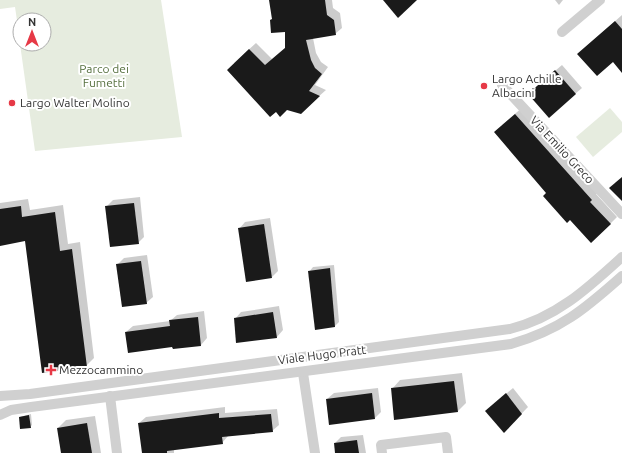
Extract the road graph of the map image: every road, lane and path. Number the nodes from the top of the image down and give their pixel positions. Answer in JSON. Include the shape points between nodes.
{"nodes":[{"id":1,"x":600,"y":0,"type":"edge"},
{"id":2,"x":562,"y":32,"type":"dead end"},
{"id":3,"x":502,"y":85,"type":"dead end"},
{"id":4,"x":622,"y":214,"type":"edge"},
{"id":5,"x":622,"y":257,"type":"edge"},
{"id":6,"x":622,"y":276,"type":"edge"},
{"id":7,"x":303,"y":372,"type":"junction"},
{"id":8,"x":0,"y":396,"type":"edge"},
{"id":9,"x":110,"y":396,"type":"junction"},
{"id":10,"x":0,"y":415,"type":"edge"},
{"id":11,"x":117,"y":453,"type":"edge"},
{"id":12,"x":315,"y":453,"type":"edge"},
{"id":13,"x":382,"y":453,"type":"edge"},
{"id":14,"x":448,"y":453,"type":"edge"}],
"edges":[{"from":1,"to":2,"type":"street"},
{"from":3,"to":4,"type":"street","name":"Via Emilio Greco"},
{"from":5,"to":8,"type":"street","name":"Viale Hugo Pratt","via":[[565,306],[539,320],[510,329]]},
{"from":6,"to":7,"type":"street","name":"Viale Hugo Pratt","via":[[576,315],[552,330],[529,339],[488,348]]},
{"from":7,"to":9,"type":"street","name":"Viale Hugo Pratt"},
{"from":7,"to":12,"type":"street"},
{"from":9,"to":10,"type":"street","name":"Viale Hugo Pratt","via":[[20,408]]},
{"from":9,"to":11,"type":"street"},
{"from":13,"to":14,"type":"street","via":[[381,446],[446,437]]}]}
